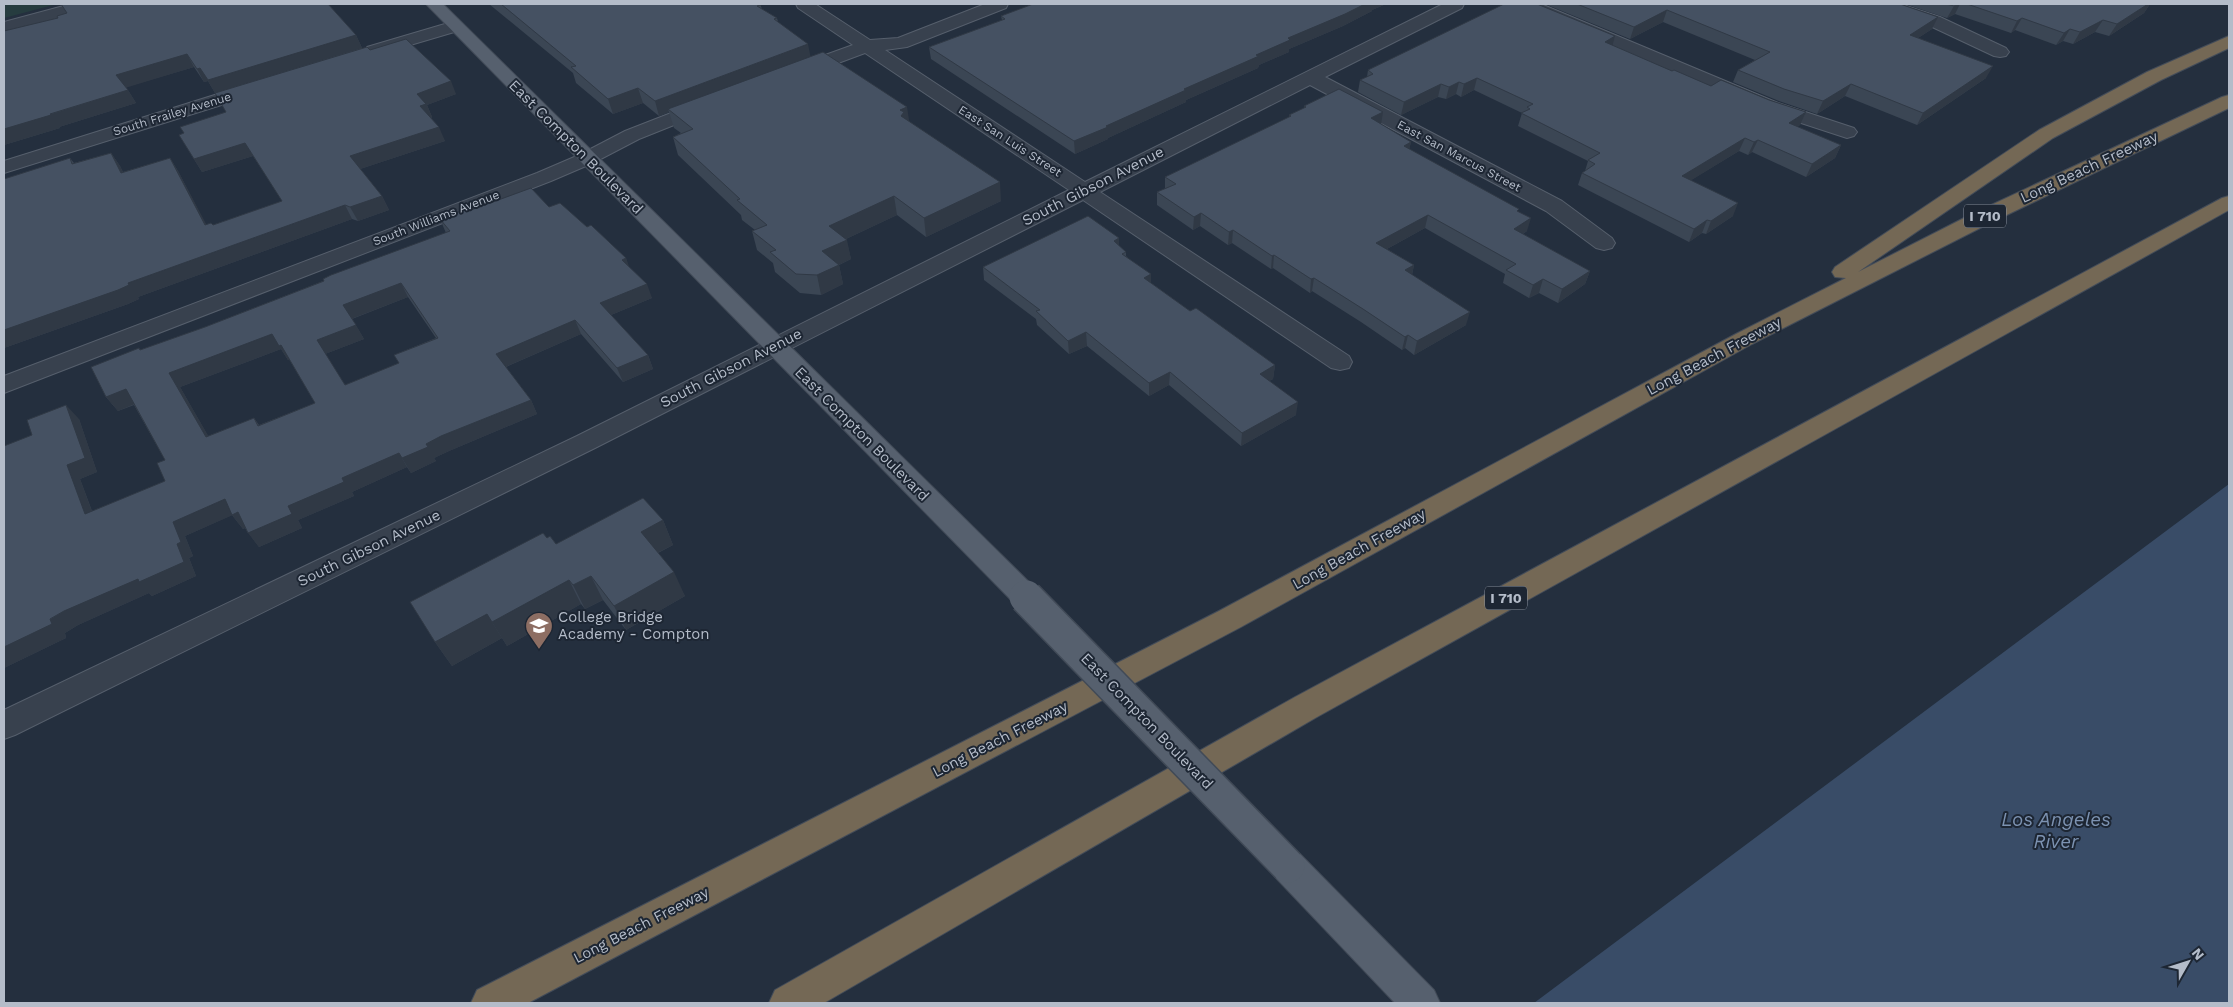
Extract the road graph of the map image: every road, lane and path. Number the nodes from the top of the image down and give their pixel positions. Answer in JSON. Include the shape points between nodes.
{"nodes":[{"id":1,"x":90,"y":4,"type":"edge"},
{"id":2,"x":434,"y":4,"type":"edge"},
{"id":3,"x":804,"y":4,"type":"edge"},
{"id":4,"x":1000,"y":4,"type":"edge"},
{"id":5,"x":1456,"y":4,"type":"edge"},
{"id":6,"x":1527,"y":4,"type":"edge"},
{"id":7,"x":1884,"y":4,"type":"edge"},
{"id":8,"x":455,"y":26,"type":"junction"},
{"id":9,"x":4,"y":27,"type":"edge"},
{"id":10,"x":890,"y":27,"type":"dead end"},
{"id":11,"x":2229,"y":41,"type":"edge"},
{"id":12,"x":866,"y":46,"type":"junction"},
{"id":13,"x":2000,"y":52,"type":"dead end"},
{"id":14,"x":360,"y":55,"type":"edge"},
{"id":15,"x":783,"y":76,"type":"edge"},
{"id":16,"x":1310,"y":77,"type":"junction"},
{"id":17,"x":266,"y":85,"type":"edge"},
{"id":18,"x":729,"y":97,"type":"edge"},
{"id":19,"x":2229,"y":101,"type":"edge"},
{"id":20,"x":1847,"y":132,"type":"dead end"},
{"id":21,"x":586,"y":159,"type":"junction"},
{"id":22,"x":4,"y":167,"type":"edge"},
{"id":23,"x":1084,"y":190,"type":"junction"},
{"id":24,"x":2229,"y":202,"type":"edge"},
{"id":25,"x":1604,"y":243,"type":"dead end"},
{"id":26,"x":1744,"y":339,"type":"junction"},
{"id":27,"x":774,"y":346,"type":"junction"},
{"id":28,"x":1340,"y":362,"type":"dead end"},
{"id":29,"x":4,"y":385,"type":"edge"},
{"id":30,"x":4,"y":725,"type":"edge"},
{"id":31,"x":490,"y":1003,"type":"edge"},
{"id":32,"x":788,"y":1003,"type":"edge"},
{"id":33,"x":1421,"y":1003,"type":"edge"}],
"edges":[{"from":1,"to":9,"type":"street"},
{"from":2,"to":8,"type":"main road","name":"East Compton Boulevard"},
{"from":3,"to":12,"type":"street","name":"East San Luis Street"},
{"from":4,"to":12,"type":"street","via":[[901,43]]},
{"from":5,"to":16,"type":"street","name":"South Gibson Avenue"},
{"from":6,"to":20,"type":"street","via":[[1771,107]]},
{"from":7,"to":13,"type":"street"},
{"from":8,"to":14,"type":"street"},
{"from":8,"to":21,"type":"main road","name":"East Compton Boulevard"},
{"from":10,"to":12,"type":"street"},
{"from":11,"to":26,"type":"highway","via":[[2154,76],[2046,134]]},
{"from":12,"to":15,"type":"street"},
{"from":12,"to":23,"type":"street","name":"East San Luis Street"},
{"from":16,"to":23,"type":"street","name":"South Gibson Avenue"},
{"from":16,"to":25,"type":"street","name":"East San Marcus Street","via":[[1554,206]]},
{"from":17,"to":22,"type":"street","name":"South Frailey Avenue"},
{"from":18,"to":21,"type":"street","name":"South Williams Avenue","via":[[632,135]]},
{"from":19,"to":26,"type":"highway","name":"Long Beach Freeway","number":"I 710","via":[[1980,219]]},
{"from":21,"to":27,"type":"main road","name":"East Compton Boulevard"},
{"from":21,"to":29,"type":"street","name":"South Williams Avenue"},
{"from":23,"to":27,"type":"street","name":"South Gibson Avenue"},
{"from":23,"to":28,"type":"street","name":"East San Luis Street"},
{"from":24,"to":32,"type":"highway","number":"I 710","via":[[1306,707]]},
{"from":26,"to":31,"type":"highway","name":"Long Beach Freeway","number":"I 710","via":[[1230,619]]},
{"from":27,"to":30,"type":"street","name":"South Gibson Avenue","via":[[586,442]]},
{"from":27,"to":33,"type":"main road","name":"East Compton Boulevard","bridge":true,"via":[[1026,597]]}]}
